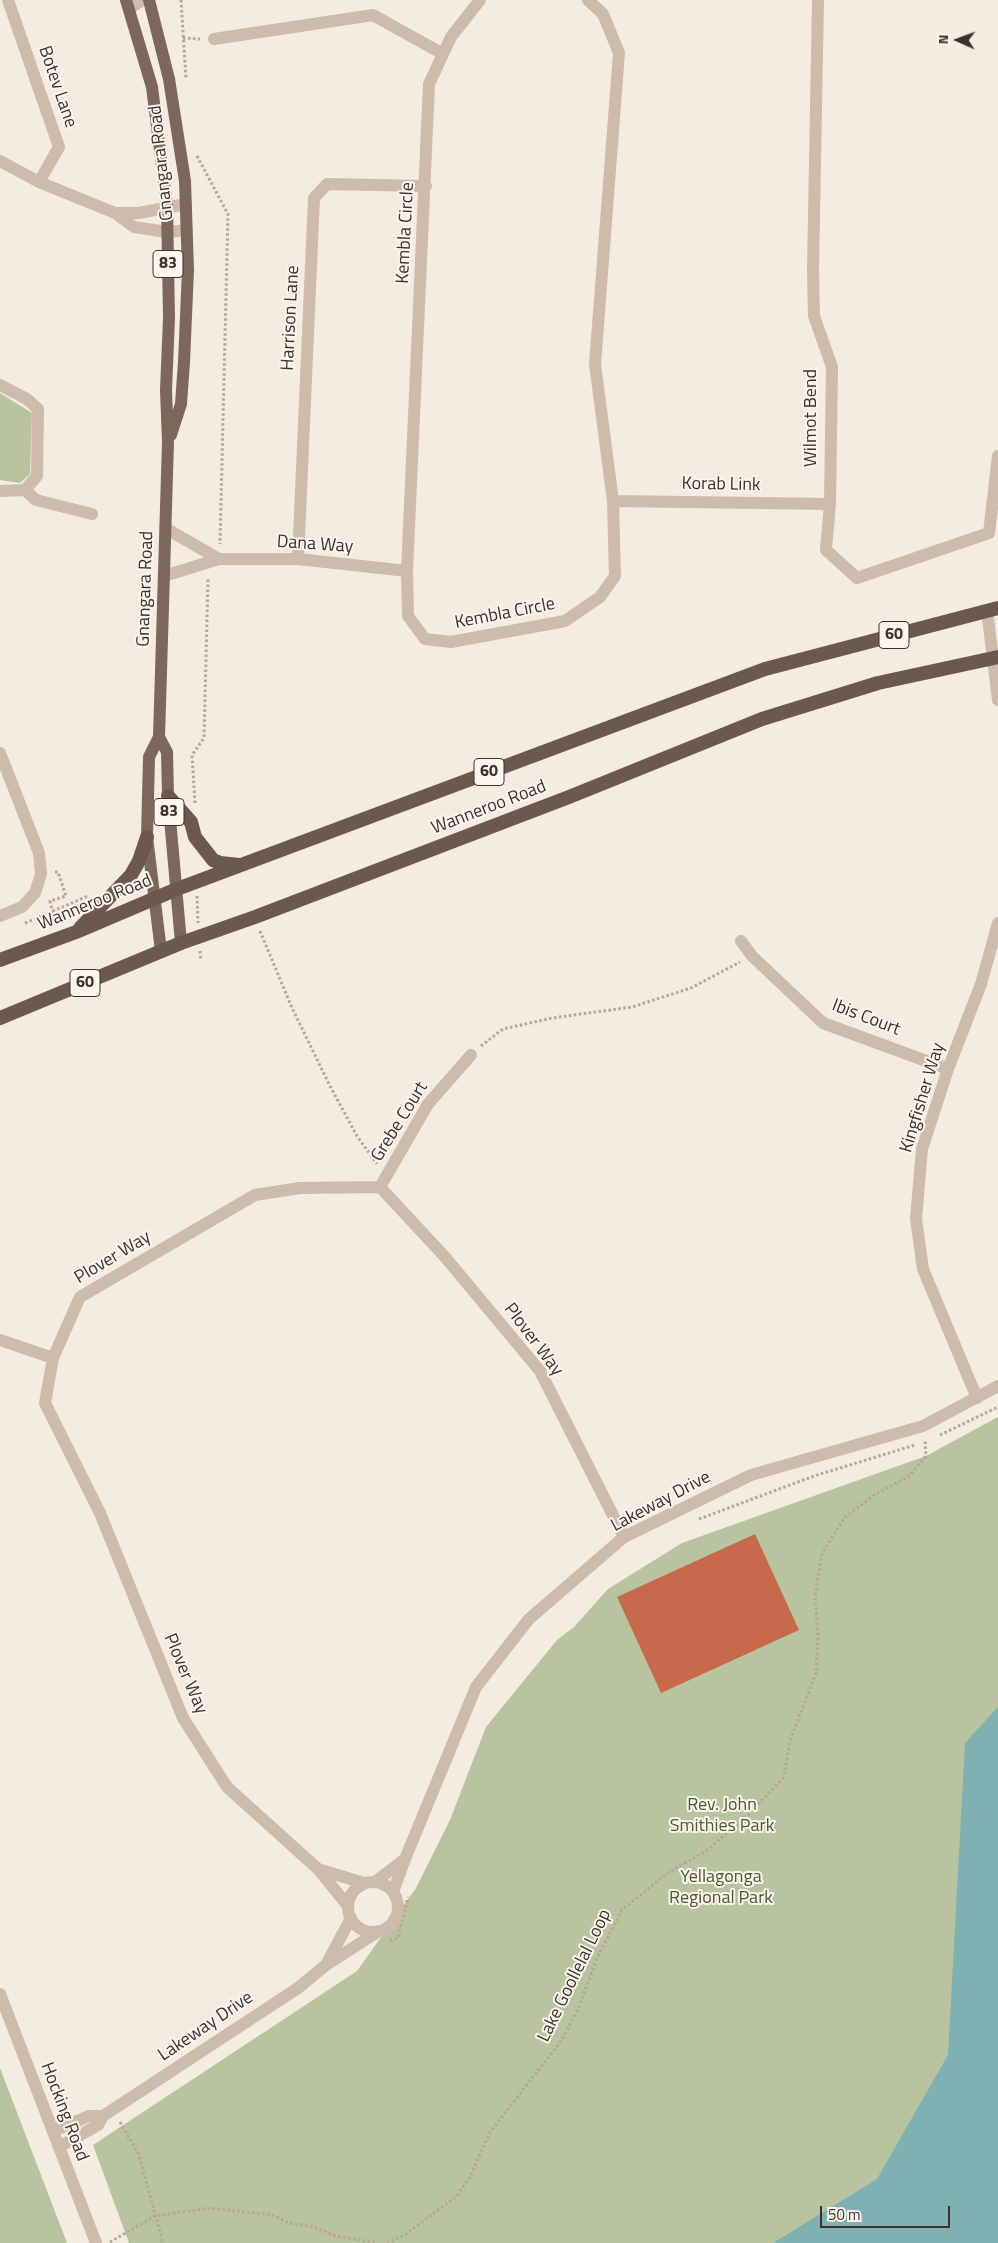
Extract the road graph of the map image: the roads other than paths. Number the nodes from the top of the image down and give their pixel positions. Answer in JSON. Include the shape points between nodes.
{"nodes":[{"id":1,"x":8,"y":0,"type":"edge"},
{"id":2,"x":143,"y":0,"type":"edge"},
{"id":3,"x":150,"y":0,"type":"edge"},
{"id":4,"x":480,"y":0,"type":"edge"},
{"id":5,"x":588,"y":0,"type":"edge"},
{"id":6,"x":818,"y":0,"type":"edge"},
{"id":7,"x":128,"y":4,"type":"edge"},
{"id":8,"x":214,"y":39,"type":"dead end"},
{"id":9,"x":443,"y":54,"type":"junction"},
{"id":10,"x":0,"y":161,"type":"edge"},
{"id":11,"x":39,"y":182,"type":"junction"},
{"id":12,"x":426,"y":186,"type":"junction"},
{"id":13,"x":186,"y":204,"type":"junction"},
{"id":14,"x":167,"y":206,"type":"junction"},
{"id":15,"x":115,"y":213,"type":"junction"},
{"id":16,"x":187,"y":230,"type":"junction"},
{"id":17,"x":167,"y":232,"type":"junction"},
{"id":18,"x":0,"y":385,"type":"edge"},
{"id":19,"x":168,"y":442,"type":"junction"},
{"id":20,"x":998,"y":456,"type":"edge"},
{"id":21,"x":24,"y":490,"type":"junction"},
{"id":22,"x":0,"y":491,"type":"edge"},
{"id":23,"x":613,"y":501,"type":"junction"},
{"id":24,"x":830,"y":504,"type":"junction"},
{"id":25,"x":92,"y":514,"type":"dead end"},
{"id":26,"x":165,"y":528,"type":"junction"},
{"id":27,"x":219,"y":559,"type":"junction"},
{"id":28,"x":298,"y":559,"type":"junction"},
{"id":29,"x":408,"y":571,"type":"junction"},
{"id":30,"x":164,"y":576,"type":"junction"},
{"id":31,"x":992,"y":609,"type":"edge"},
{"id":32,"x":995,"y":658,"type":"edge"},
{"id":33,"x":998,"y":700,"type":"edge"},
{"id":34,"x":159,"y":737,"type":"junction"},
{"id":35,"x":0,"y":753,"type":"edge"},
{"id":36,"x":168,"y":796,"type":"junction"},
{"id":37,"x":147,"y":836,"type":"junction"},
{"id":38,"x":244,"y":865,"type":"junction"},
{"id":39,"x":177,"y":890,"type":"junction"},
{"id":40,"x":155,"y":899,"type":"junction"},
{"id":41,"x":0,"y":916,"type":"edge"},
{"id":42,"x":998,"y":923,"type":"edge"},
{"id":43,"x":76,"y":932,"type":"junction"},
{"id":44,"x":741,"y":941,"type":"dead end"},
{"id":45,"x":181,"y":943,"type":"junction"},
{"id":46,"x":161,"y":951,"type":"junction"},
{"id":47,"x":0,"y":960,"type":"edge"},
{"id":48,"x":0,"y":1018,"type":"edge"},
{"id":49,"x":471,"y":1055,"type":"road end"},
{"id":50,"x":948,"y":1069,"type":"junction"},
{"id":51,"x":383,"y":1181,"type":"junction"},
{"id":52,"x":0,"y":1340,"type":"edge"},
{"id":53,"x":53,"y":1358,"type":"junction"},
{"id":54,"x":998,"y":1386,"type":"edge"},
{"id":55,"x":977,"y":1398,"type":"junction"},
{"id":56,"x":624,"y":1537,"type":"junction"},
{"id":57,"x":404,"y":1859,"type":"junction"},
{"id":58,"x":318,"y":1869,"type":"junction"},
{"id":59,"x":369,"y":1883,"type":"junction"},
{"id":60,"x":393,"y":1892,"type":"junction"},
{"id":61,"x":349,"y":1912,"type":"junction"},
{"id":62,"x":379,"y":1931,"type":"junction"},
{"id":63,"x":326,"y":1965,"type":"junction"},
{"id":64,"x":0,"y":1994,"type":"edge"},
{"id":65,"x":108,"y":2113,"type":"junction"},
{"id":66,"x":53,"y":2131,"type":"junction"},
{"id":67,"x":59,"y":2147,"type":"junction"},
{"id":68,"x":96,"y":2243,"type":"edge"}],
"edges":[{"from":1,"to":11,"type":"street","name":"Botev Lane","via":[[59,147]]},
{"from":2,"to":7,"type":"street"},
{"from":3,"to":13,"type":"main road","name":"Gnangara Road","number":"83","via":[[169,79]]},
{"from":4,"to":9,"type":"street","name":"Kembla Circle"},
{"from":5,"to":23,"type":"street","name":"Kembla Circle","via":[[603,14],[619,53],[596,364]]},
{"from":6,"to":24,"type":"street","name":"Wilmot Bend","via":[[814,316],[832,367]]},
{"from":7,"to":14,"type":"main road","name":"Gnangara Road","number":"83","via":[[152,87]]},
{"from":8,"to":9,"type":"street","via":[[373,15]]},
{"from":9,"to":12,"type":"street","name":"Kembla Circle","via":[[429,84]]},
{"from":10,"to":11,"type":"street"},
{"from":11,"to":15,"type":"street"},
{"from":12,"to":28,"type":"street","name":"Harrison Lane","via":[[327,184],[314,198]]},
{"from":12,"to":29,"type":"street","name":"Kembla Circle"},
{"from":13,"to":14,"type":"street"},
{"from":13,"to":16,"type":"main road","name":"Gnangara Road","number":"83"},
{"from":14,"to":15,"type":"street","via":[[139,213]]},
{"from":14,"to":17,"type":"main road","name":"Gnangara Road","number":"83"},
{"from":15,"to":17,"type":"street","via":[[134,227]]},
{"from":16,"to":17,"type":"street"},
{"from":16,"to":19,"type":"main road","name":"Gnangara Road","number":"83","via":[[181,404]]},
{"from":17,"to":19,"type":"main road","name":"Gnangara Road","number":"83"},
{"from":18,"to":21,"type":"street","via":[[38,409],[37,476]]},
{"from":19,"to":26,"type":"main road","name":"Gnangara Road","number":"83"},
{"from":20,"to":24,"type":"street","name":"Wilmot Bend","via":[[989,533],[857,578],[826,550]]},
{"from":21,"to":22,"type":"street"},
{"from":21,"to":25,"type":"street","via":[[36,500]]},
{"from":23,"to":24,"type":"street","name":"Korab Link"},
{"from":23,"to":29,"type":"street","name":"Kembla Circle","via":[[615,576],[600,597],[566,621],[451,642],[425,639],[408,616]]},
{"from":26,"to":27,"type":"street","name":"Dana Way"},
{"from":26,"to":30,"type":"main road","name":"Gnangara Road","number":"83"},
{"from":27,"to":28,"type":"street","name":"Dana Way"},
{"from":27,"to":30,"type":"street","name":"Dana Way"},
{"from":28,"to":29,"type":"street","name":"Dana Way"},
{"from":30,"to":34,"type":"main road","name":"Gnangara Road","number":"83"},
{"from":31,"to":32,"type":"street"},
{"from":31,"to":38,"type":"highway","name":"Wanneroo Road","number":"60","via":[[765,669]]},
{"from":32,"to":33,"type":"street"},
{"from":32,"to":45,"type":"highway","name":"Wanneroo Road","number":"60","via":[[878,683],[762,719],[560,801],[255,918]]},
{"from":34,"to":36,"type":"main road","name":"Gnangara Road","number":"83","via":[[167,752]]},
{"from":34,"to":37,"type":"main road","name":"Gnangara Road","number":"83","via":[[149,757]]},
{"from":35,"to":41,"type":"street","via":[[39,853],[41,874],[35,893],[22,907]]},
{"from":36,"to":38,"type":"highway","via":[[191,822],[195,838],[213,860]]},
{"from":36,"to":39,"type":"main road","name":"Gnangara Road","number":"83"},
{"from":37,"to":40,"type":"main road","name":"Gnangara Road","number":"83"},
{"from":37,"to":43,"type":"highway","number":"83","via":[[131,875]]},
{"from":38,"to":39,"type":"highway","name":"Wanneroo Road","number":"60"},
{"from":39,"to":40,"type":"highway","name":"Wanneroo Road","number":"60"},
{"from":39,"to":45,"type":"main road","name":"Gnangara Road","number":"83"},
{"from":40,"to":43,"type":"highway","name":"Wanneroo Road","number":"60"},
{"from":40,"to":46,"type":"main road","name":"Gnangara Road","number":"83"},
{"from":42,"to":50,"type":"street","name":"Kingfisher Way","via":[[981,984]]},
{"from":43,"to":47,"type":"highway","name":"Wanneroo Road","number":"60"},
{"from":44,"to":50,"type":"street","name":"Ibis Court","via":[[752,956],[824,1023]]},
{"from":45,"to":46,"type":"highway","name":"Wanneroo Road","number":"60"},
{"from":46,"to":48,"type":"highway","name":"Wanneroo Road","number":"60"},
{"from":49,"to":51,"type":"street","name":"Grebe Court","via":[[428,1104]]},
{"from":50,"to":55,"type":"street","name":"Kingfisher Way","via":[[922,1149],[916,1219],[923,1269]]},
{"from":51,"to":53,"type":"street","name":"Plover Way","via":[[255,1195],[80,1297]]},
{"from":51,"to":56,"type":"street","name":"Plover Way","via":[[540,1371]]},
{"from":52,"to":53,"type":"street"},
{"from":53,"to":58,"type":"street","name":"Plover Way","via":[[45,1403],[100,1513],[183,1718],[227,1787]]},
{"from":54,"to":55,"type":"street","name":"Lakeway Drive"},
{"from":55,"to":56,"type":"street","name":"Lakeway Drive","via":[[923,1426],[751,1475]]},
{"from":56,"to":57,"type":"street","name":"Lakeway Drive","via":[[529,1619],[476,1687]]},
{"from":57,"to":59,"type":"street","name":"Lakeway Drive"},
{"from":57,"to":60,"type":"street","name":"Lakeway Drive"},
{"from":58,"to":59,"type":"street","name":"Plover Way"},
{"from":58,"to":61,"type":"street","name":"Plover Way"},
{"from":59,"to":60,"type":"street","via":[[387,1886]]},
{"from":59,"to":61,"type":"street","via":[[351,1894]]},
{"from":60,"to":62,"type":"street","via":[[397,1902],[396,1914],[387,1927]]},
{"from":61,"to":62,"type":"street","via":[[362,1930]]},
{"from":61,"to":63,"type":"street","name":"Lakeway Drive"},
{"from":62,"to":63,"type":"street","name":"Lakeway Drive"},
{"from":63,"to":65,"type":"street","name":"Lakeway Drive","via":[[298,1988]]},
{"from":64,"to":66,"type":"street","name":"Hocking Road"},
{"from":65,"to":66,"type":"street","name":"Lakeway Drive","via":[[89,2116]]},
{"from":65,"to":67,"type":"street","name":"Lakeway Drive","via":[[98,2125]]},
{"from":66,"to":67,"type":"street","name":"Hocking Road"},
{"from":67,"to":68,"type":"street","name":"Hocking Road"}]}
